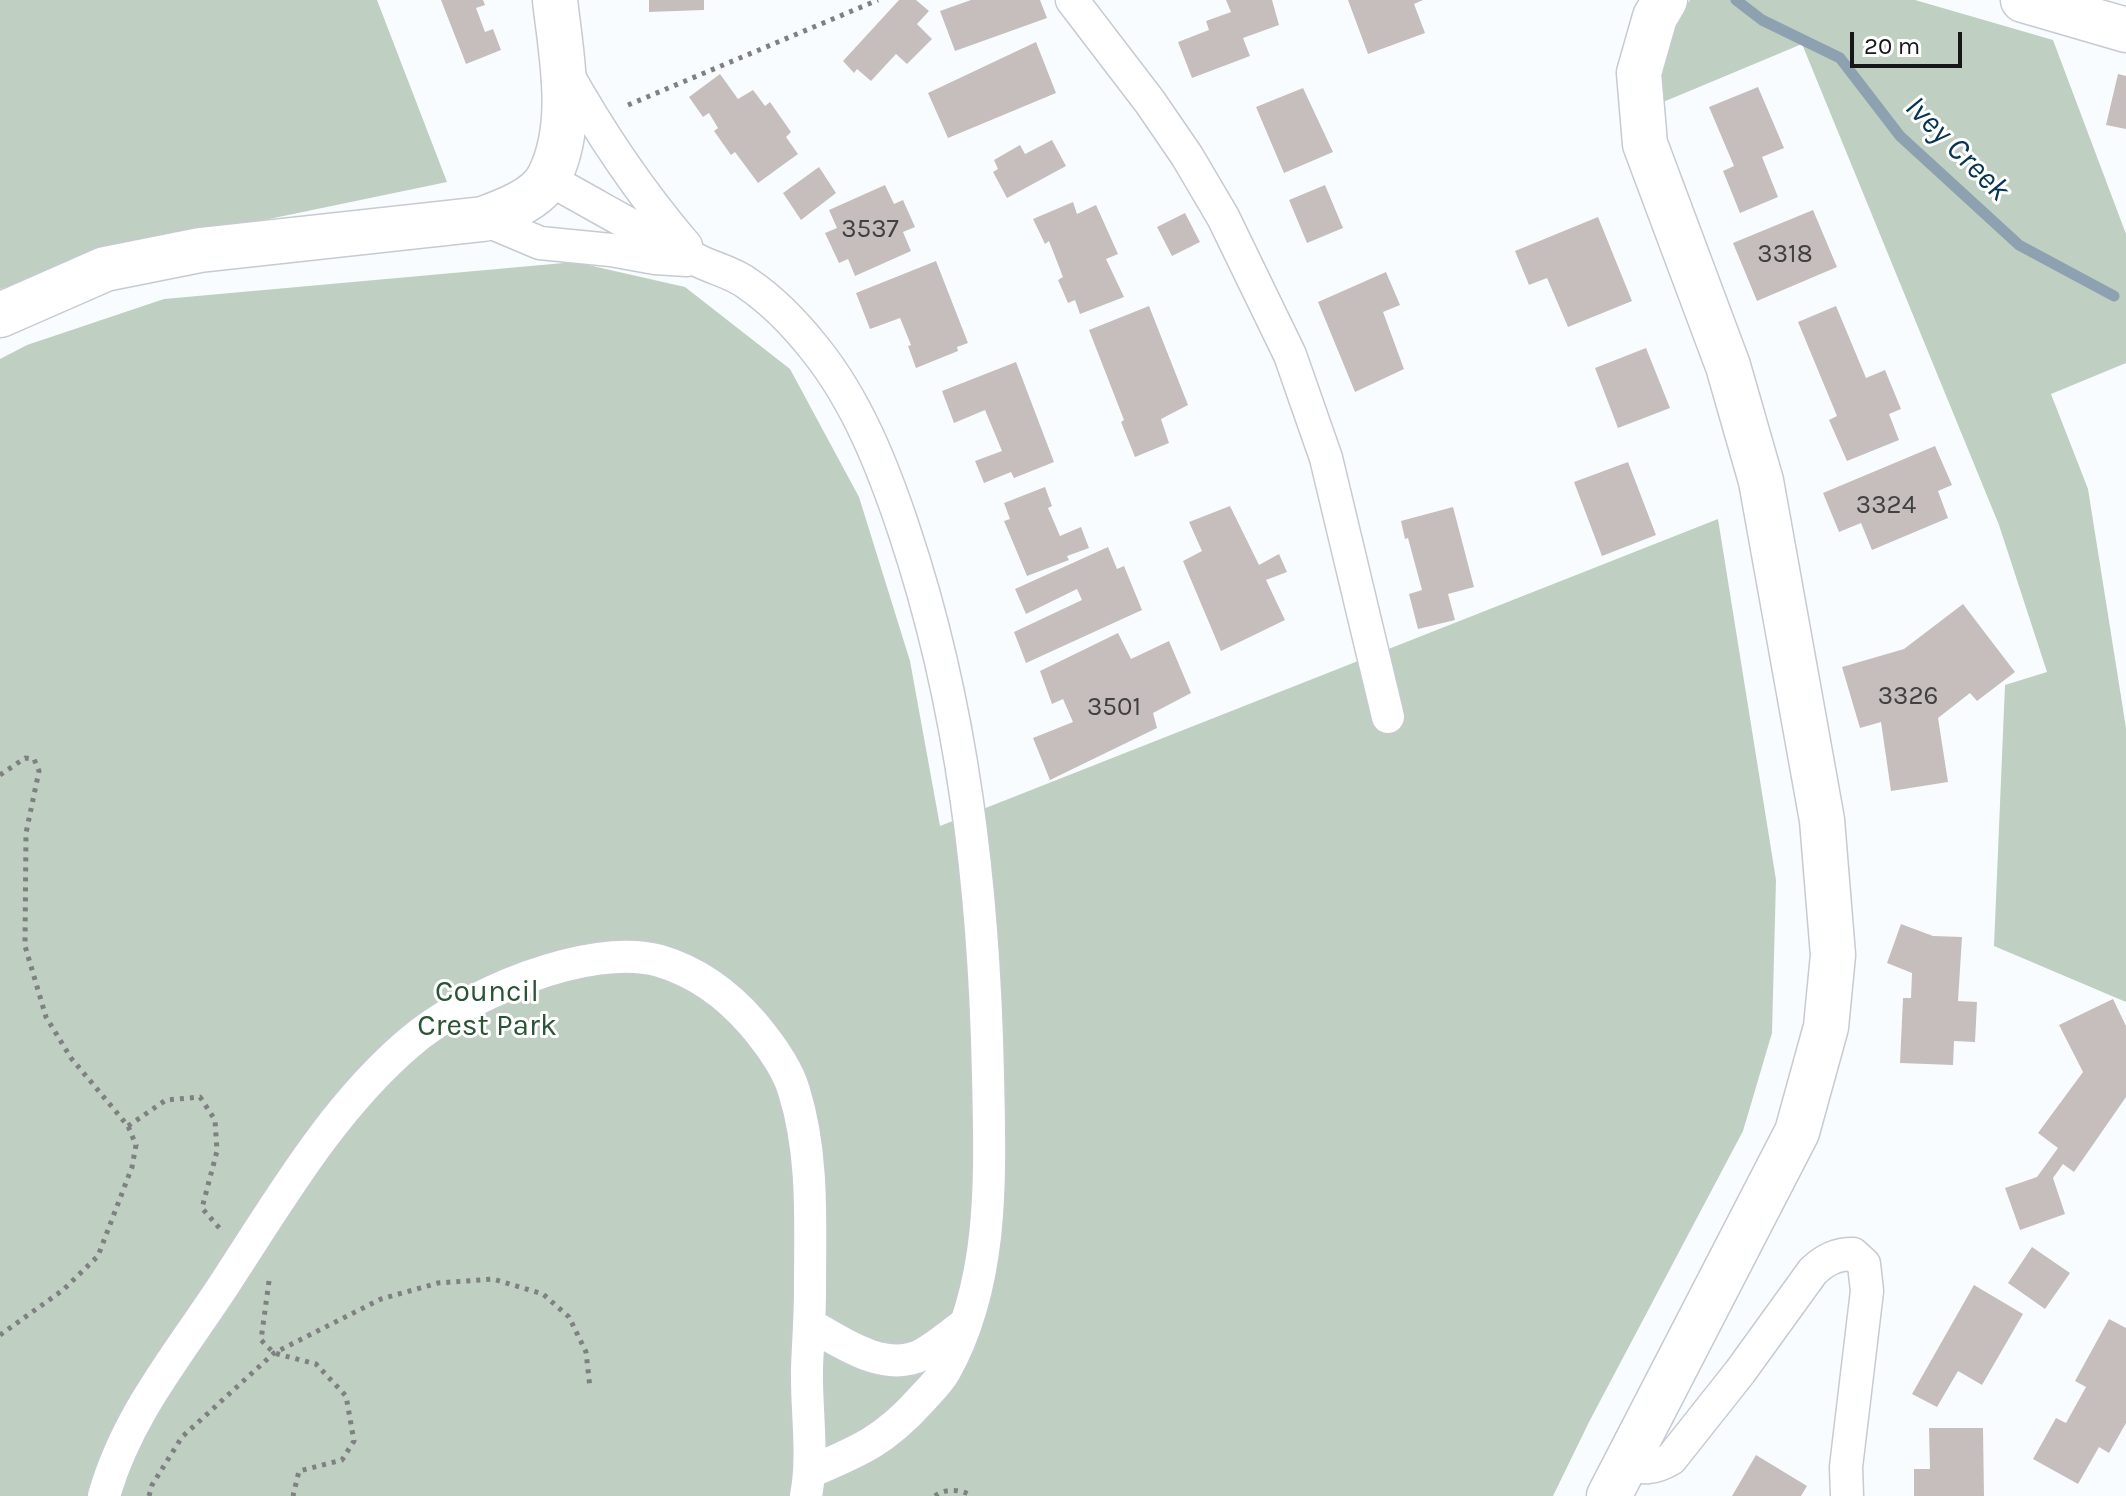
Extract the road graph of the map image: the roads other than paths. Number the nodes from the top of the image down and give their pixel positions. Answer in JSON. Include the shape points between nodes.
{"nodes":[{"id":1,"x":555,"y":0,"type":"edge"},
{"id":2,"x":1072,"y":0,"type":"edge"},
{"id":3,"x":1665,"y":0,"type":"edge"},
{"id":4,"x":2023,"y":0,"type":"edge"},
{"id":5,"x":2126,"y":30,"type":"edge"},
{"id":6,"x":562,"y":64,"type":"junction"},
{"id":7,"x":548,"y":179,"type":"junction"},
{"id":8,"x":483,"y":219,"type":"junction"},
{"id":9,"x":698,"y":261,"type":"junction"},
{"id":10,"x":0,"y":315,"type":"edge"},
{"id":11,"x":1388,"y":717,"type":"dead end"},
{"id":12,"x":968,"y":1323,"type":"junction"},
{"id":13,"x":811,"y":1325,"type":"junction"},
{"id":14,"x":1617,"y":1480,"type":"edge"},
{"id":15,"x":808,"y":1484,"type":"edge"},
{"id":16,"x":104,"y":1496,"type":"edge"},
{"id":17,"x":1847,"y":1496,"type":"edge"}],
"edges":[{"from":1,"to":6,"type":"street"},
{"from":2,"to":11,"type":"street","via":[[1187,156],[1290,355],[1326,458]]},
{"from":3,"to":14,"type":"street","via":[[1639,73],[1645,144],[1728,366],[1761,481],[1822,820],[1833,955],[1826,1027],[1797,1132]]},
{"from":4,"to":5,"type":"street"},
{"from":6,"to":7,"type":"street","via":[[562,132]]},
{"from":6,"to":9,"type":"street","via":[[596,126]]},
{"from":7,"to":8,"type":"street","via":[[519,205]]},
{"from":7,"to":9,"type":"street"},
{"from":8,"to":9,"type":"street","via":[[540,243]]},
{"from":8,"to":10,"type":"street","via":[[200,250],[105,269]]},
{"from":9,"to":12,"type":"street","via":[[746,282],[768,300],[816,350],[847,395],[888,482],[926,596],[963,760],[986,971],[990,1172],[985,1250]]},
{"from":12,"to":13,"type":"street","via":[[921,1356],[901,1360],[871,1357]]},
{"from":12,"to":15,"type":"street","via":[[944,1375],[896,1428]]},
{"from":13,"to":15,"type":"street"},
{"from":13,"to":16,"type":"street","via":[[810,1179],[803,1127],[793,1087],[769,1043],[739,1008],[696,975],[657,960],[619,957],[562,965],[511,982],[410,1042],[331,1126],[146,1400],[115,1458]]},
{"from":14,"to":17,"type":"street","via":[[1671,1459],[1813,1271],[1838,1254],[1853,1254],[1864,1264],[1867,1291]]}]}
